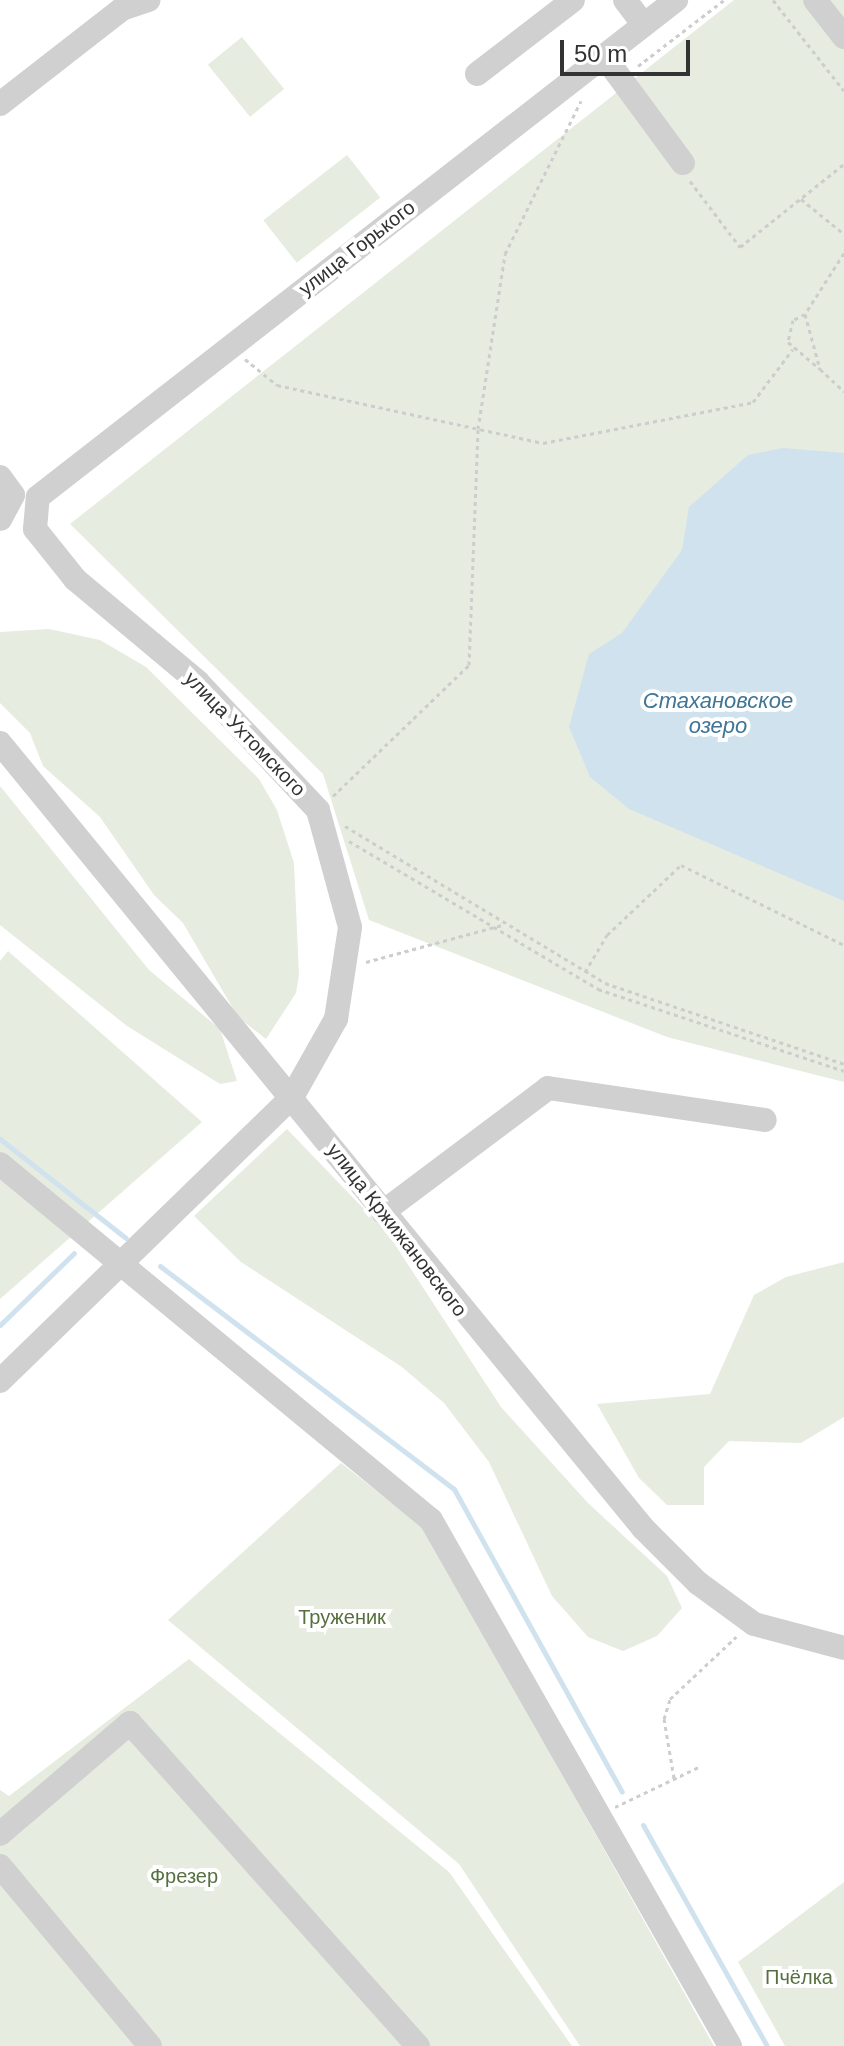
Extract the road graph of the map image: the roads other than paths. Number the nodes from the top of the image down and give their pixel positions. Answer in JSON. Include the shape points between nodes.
{"nodes":[{"id":1,"x":148,"y":0,"type":"edge"},
{"id":2,"x":573,"y":0,"type":"edge"},
{"id":3,"x":625,"y":0,"type":"edge"},
{"id":4,"x":676,"y":0,"type":"edge"},
{"id":5,"x":815,"y":0,"type":"edge"},
{"id":6,"x":644,"y":25,"type":"junction"},
{"id":7,"x":844,"y":37,"type":"edge"},
{"id":8,"x":604,"y":56,"type":"junction"},
{"id":9,"x":477,"y":74,"type":"dead end"},
{"id":10,"x":0,"y":104,"type":"edge"},
{"id":11,"x":683,"y":167,"type":"road end"},
{"id":12,"x":0,"y":477,"type":"edge"},
{"id":13,"x":36,"y":503,"type":"joint"},
{"id":14,"x":0,"y":519,"type":"edge"},
{"id":15,"x":0,"y":743,"type":"edge"},
{"id":16,"x":292,"y":1097,"type":"junction"},
{"id":17,"x":765,"y":1120,"type":"dead end"},
{"id":18,"x":0,"y":1164,"type":"edge"},
{"id":19,"x":383,"y":1212,"type":"junction"},
{"id":20,"x":122,"y":1263,"type":"junction"},
{"id":21,"x":0,"y":1381,"type":"edge"},
{"id":22,"x":844,"y":1648,"type":"edge"},
{"id":23,"x":0,"y":1834,"type":"edge"},
{"id":24,"x":0,"y":1866,"type":"edge"},
{"id":25,"x":150,"y":2046,"type":"edge"},
{"id":26,"x":418,"y":2046,"type":"edge"},
{"id":27,"x":730,"y":2046,"type":"edge"}],
"edges":[{"from":1,"to":10,"type":"street","via":[[122,9]]},
{"from":2,"to":9,"type":"street"},
{"from":3,"to":6,"type":"street"},
{"from":4,"to":6,"type":"street","name":"улица Горького"},
{"from":5,"to":7,"type":"street"},
{"from":6,"to":8,"type":"street","name":"улица Горького"},
{"from":8,"to":11,"type":"street"},
{"from":8,"to":13,"type":"street","name":"улица Горького"},
{"from":12,"to":14,"type":"street","via":[[13,495]]},
{"from":13,"to":16,"type":"street","name":"улица Ухтомского","via":[[35,529],[75,579],[198,682],[320,817],[350,927],[336,1019]]},
{"from":15,"to":16,"type":"street","name":"улица Кржижановского"},
{"from":16,"to":19,"type":"street","name":"улица Кржижановского"},
{"from":16,"to":20,"type":"street","name":"улица Ухтомского"},
{"from":17,"to":19,"type":"street","via":[[548,1088]]},
{"from":18,"to":20,"type":"street"},
{"from":19,"to":22,"type":"street","name":"улица Кржижановского","via":[[643,1528],[698,1583],[754,1624]]},
{"from":20,"to":21,"type":"street","name":"улица Ухтомского"},
{"from":20,"to":27,"type":"street","via":[[431,1520]]},
{"from":23,"to":26,"type":"street","via":[[130,1723]]},
{"from":24,"to":25,"type":"street"}]}
